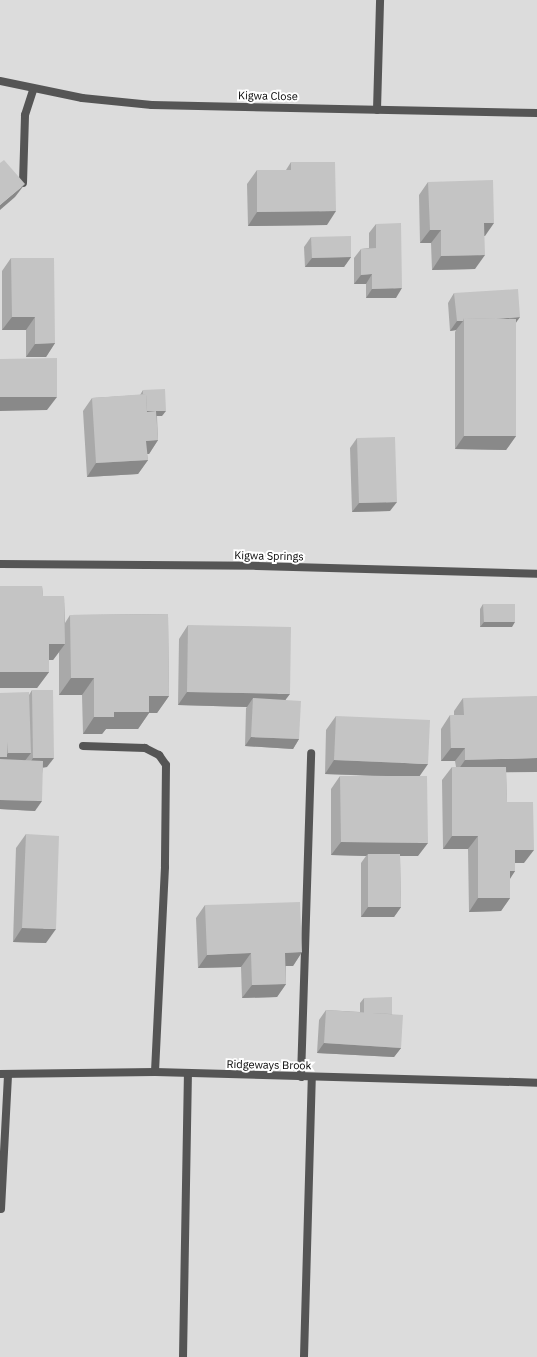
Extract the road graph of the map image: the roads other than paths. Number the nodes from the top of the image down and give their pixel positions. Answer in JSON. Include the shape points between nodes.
{"nodes":[{"id":1,"x":380,"y":0,"type":"edge"},
{"id":2,"x":0,"y":81,"type":"edge"},
{"id":3,"x":33,"y":90,"type":"junction"},
{"id":4,"x":377,"y":110,"type":"junction"},
{"id":5,"x":537,"y":113,"type":"edge"},
{"id":6,"x":23,"y":183,"type":"edge"},
{"id":7,"x":0,"y":564,"type":"edge"},
{"id":8,"x":537,"y":574,"type":"edge"},
{"id":9,"x":83,"y":746,"type":"dead end"},
{"id":10,"x":311,"y":753,"type":"dead end"},
{"id":11,"x":154,"y":1072,"type":"junction"},
{"id":12,"x":4,"y":1074,"type":"edge"},
{"id":13,"x":188,"y":1074,"type":"junction"},
{"id":14,"x":300,"y":1077,"type":"junction"},
{"id":15,"x":312,"y":1077,"type":"junction"},
{"id":16,"x":537,"y":1082,"type":"edge"},
{"id":17,"x":1,"y":1209,"type":"dead end"},
{"id":18,"x":183,"y":1357,"type":"edge"},
{"id":19,"x":304,"y":1357,"type":"edge"}],
"edges":[{"from":1,"to":4,"type":"street"},
{"from":2,"to":3,"type":"street","name":"Kigwa Close"},
{"from":3,"to":4,"type":"street","name":"Kigwa Close","via":[[152,105]]},
{"from":3,"to":6,"type":"street","via":[[26,115]]},
{"from":4,"to":5,"type":"street","name":"Kigwa Close"},
{"from":7,"to":8,"type":"street","name":"Kigwa Springs","via":[[257,566]]},
{"from":9,"to":11,"type":"street","via":[[145,748],[159,755],[166,765],[165,867]]},
{"from":10,"to":14,"type":"street"},
{"from":11,"to":12,"type":"street","name":"Ridgeways Brook"},
{"from":11,"to":13,"type":"street","name":"Ridgeways Brook"},
{"from":12,"to":17,"type":"street"},
{"from":13,"to":14,"type":"street","name":"Ridgeways Brook"},
{"from":13,"to":18,"type":"street"},
{"from":14,"to":15,"type":"street","name":"Ridgeways Brook"},
{"from":15,"to":16,"type":"street","name":"Ridgeways Brook"},
{"from":15,"to":19,"type":"street"}]}
